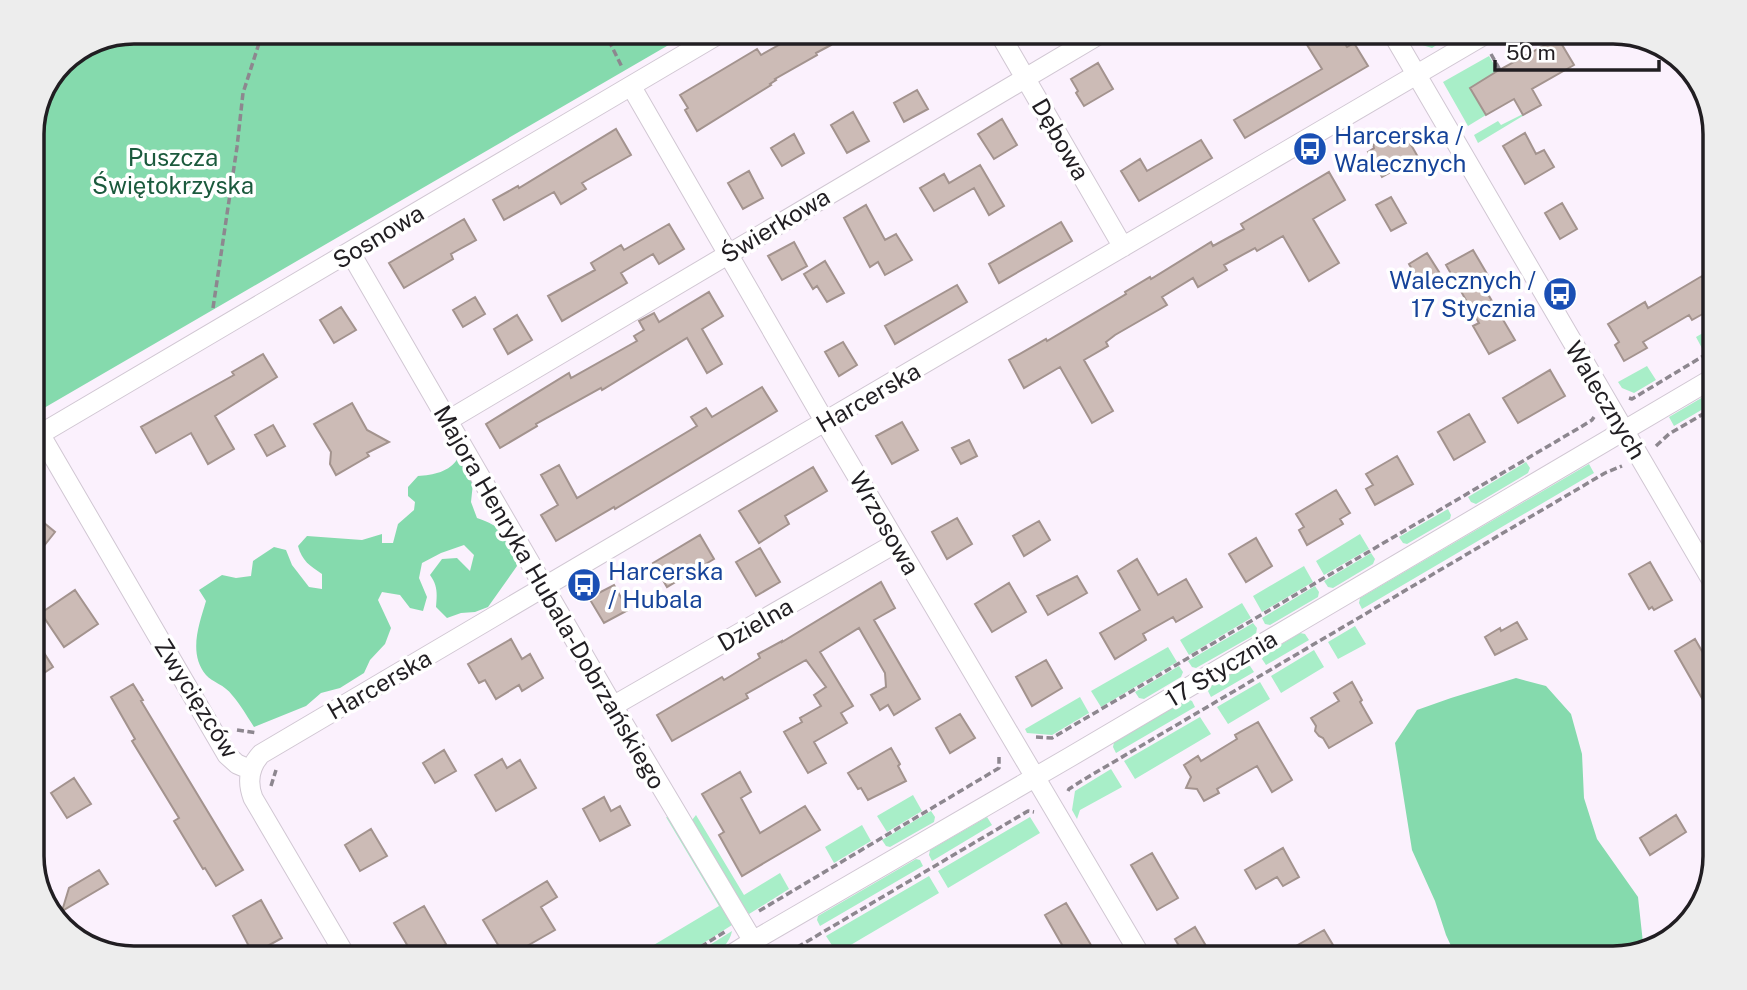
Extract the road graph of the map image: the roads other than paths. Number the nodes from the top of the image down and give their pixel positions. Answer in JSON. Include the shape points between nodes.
{"nodes":[{"id":1,"x":703,"y":44,"type":"edge"},
{"id":2,"x":1005,"y":44,"type":"edge"},
{"id":3,"x":1084,"y":44,"type":"edge"},
{"id":4,"x":1398,"y":44,"type":"edge"},
{"id":5,"x":1482,"y":44,"type":"edge"},
{"id":6,"x":1417,"y":75,"type":"junction"},
{"id":7,"x":1025,"y":78,"type":"junction"},
{"id":8,"x":631,"y":86,"type":"junction"},
{"id":9,"x":1123,"y":247,"type":"junction"},
{"id":10,"x":350,"y":252,"type":"junction"},
{"id":11,"x":729,"y":253,"type":"junction"},
{"id":12,"x":1703,"y":384,"type":"edge"},
{"id":13,"x":447,"y":421,"type":"junction"},
{"id":14,"x":825,"y":422,"type":"junction"},
{"id":15,"x":1624,"y":430,"type":"junction"},
{"id":16,"x":44,"y":432,"type":"edge"},
{"id":17,"x":44,"y":450,"type":"edge"},
{"id":18,"x":896,"y":543,"type":"junction"},
{"id":19,"x":1703,"y":565,"type":"edge"},
{"id":20,"x":545,"y":587,"type":"junction"},
{"id":21,"x":613,"y":706,"type":"junction"},
{"id":22,"x":251,"y":770,"type":"junction"},
{"id":23,"x":1035,"y":776,"type":"junction"},
{"id":24,"x":753,"y":941,"type":"junction"},
{"id":25,"x":340,"y":946,"type":"edge"},
{"id":26,"x":745,"y":946,"type":"edge"},
{"id":27,"x":1135,"y":946,"type":"edge"}],
"edges":[{"from":1,"to":8,"type":"street","name":"Sosnowa"},
{"from":2,"to":7,"type":"street","name":"Dębowa"},
{"from":3,"to":7,"type":"street","name":"Świerkowa"},
{"from":4,"to":6,"type":"street","name":"Walecznych"},
{"from":5,"to":6,"type":"street","name":"Harcerska"},
{"from":6,"to":9,"type":"street","name":"Harcerska"},
{"from":6,"to":15,"type":"street","name":"Walecznych"},
{"from":7,"to":9,"type":"street","name":"Dębowa"},
{"from":7,"to":11,"type":"street","name":"Świerkowa"},
{"from":8,"to":10,"type":"street","name":"Sosnowa"},
{"from":8,"to":11,"type":"street","name":"Wrzosowa"},
{"from":9,"to":14,"type":"street","name":"Harcerska"},
{"from":10,"to":13,"type":"street","name":"Majora Henryka Hubala-Dobrzańskiego"},
{"from":10,"to":16,"type":"street","name":"Sosnowa"},
{"from":11,"to":13,"type":"street","name":"Świerkowa"},
{"from":11,"to":14,"type":"street","name":"Wrzosowa"},
{"from":12,"to":15,"type":"street","name":"17 Stycznia"},
{"from":13,"to":20,"type":"street","name":"Majora Henryka Hubala-Dobrzańskiego"},
{"from":14,"to":18,"type":"street","name":"Wrzosowa"},
{"from":14,"to":20,"type":"street","name":"Harcerska"},
{"from":15,"to":19,"type":"street","name":"Walecznych"},
{"from":15,"to":23,"type":"street","name":"17 Stycznia"},
{"from":17,"to":22,"type":"street","name":"Zwycięzców","via":[[227,755]]},
{"from":18,"to":21,"type":"street","name":"Dzielna"},
{"from":18,"to":23,"type":"street","name":"Wrzosowa"},
{"from":20,"to":21,"type":"street","name":"Majora Henryka Hubala-Dobrzańskiego"},
{"from":20,"to":22,"type":"street","name":"Harcerska","via":[[266,750]]},
{"from":21,"to":24,"type":"street","name":"Majora Henryka Hubala-Dobrzańskiego"},
{"from":22,"to":25,"type":"street","name":"Zwycięzców","via":[[253,798]]},
{"from":23,"to":24,"type":"street","name":"17 Stycznia"},
{"from":23,"to":27,"type":"street","name":"Wrzosowa"},
{"from":24,"to":26,"type":"street","name":"17 Stycznia"}]}
